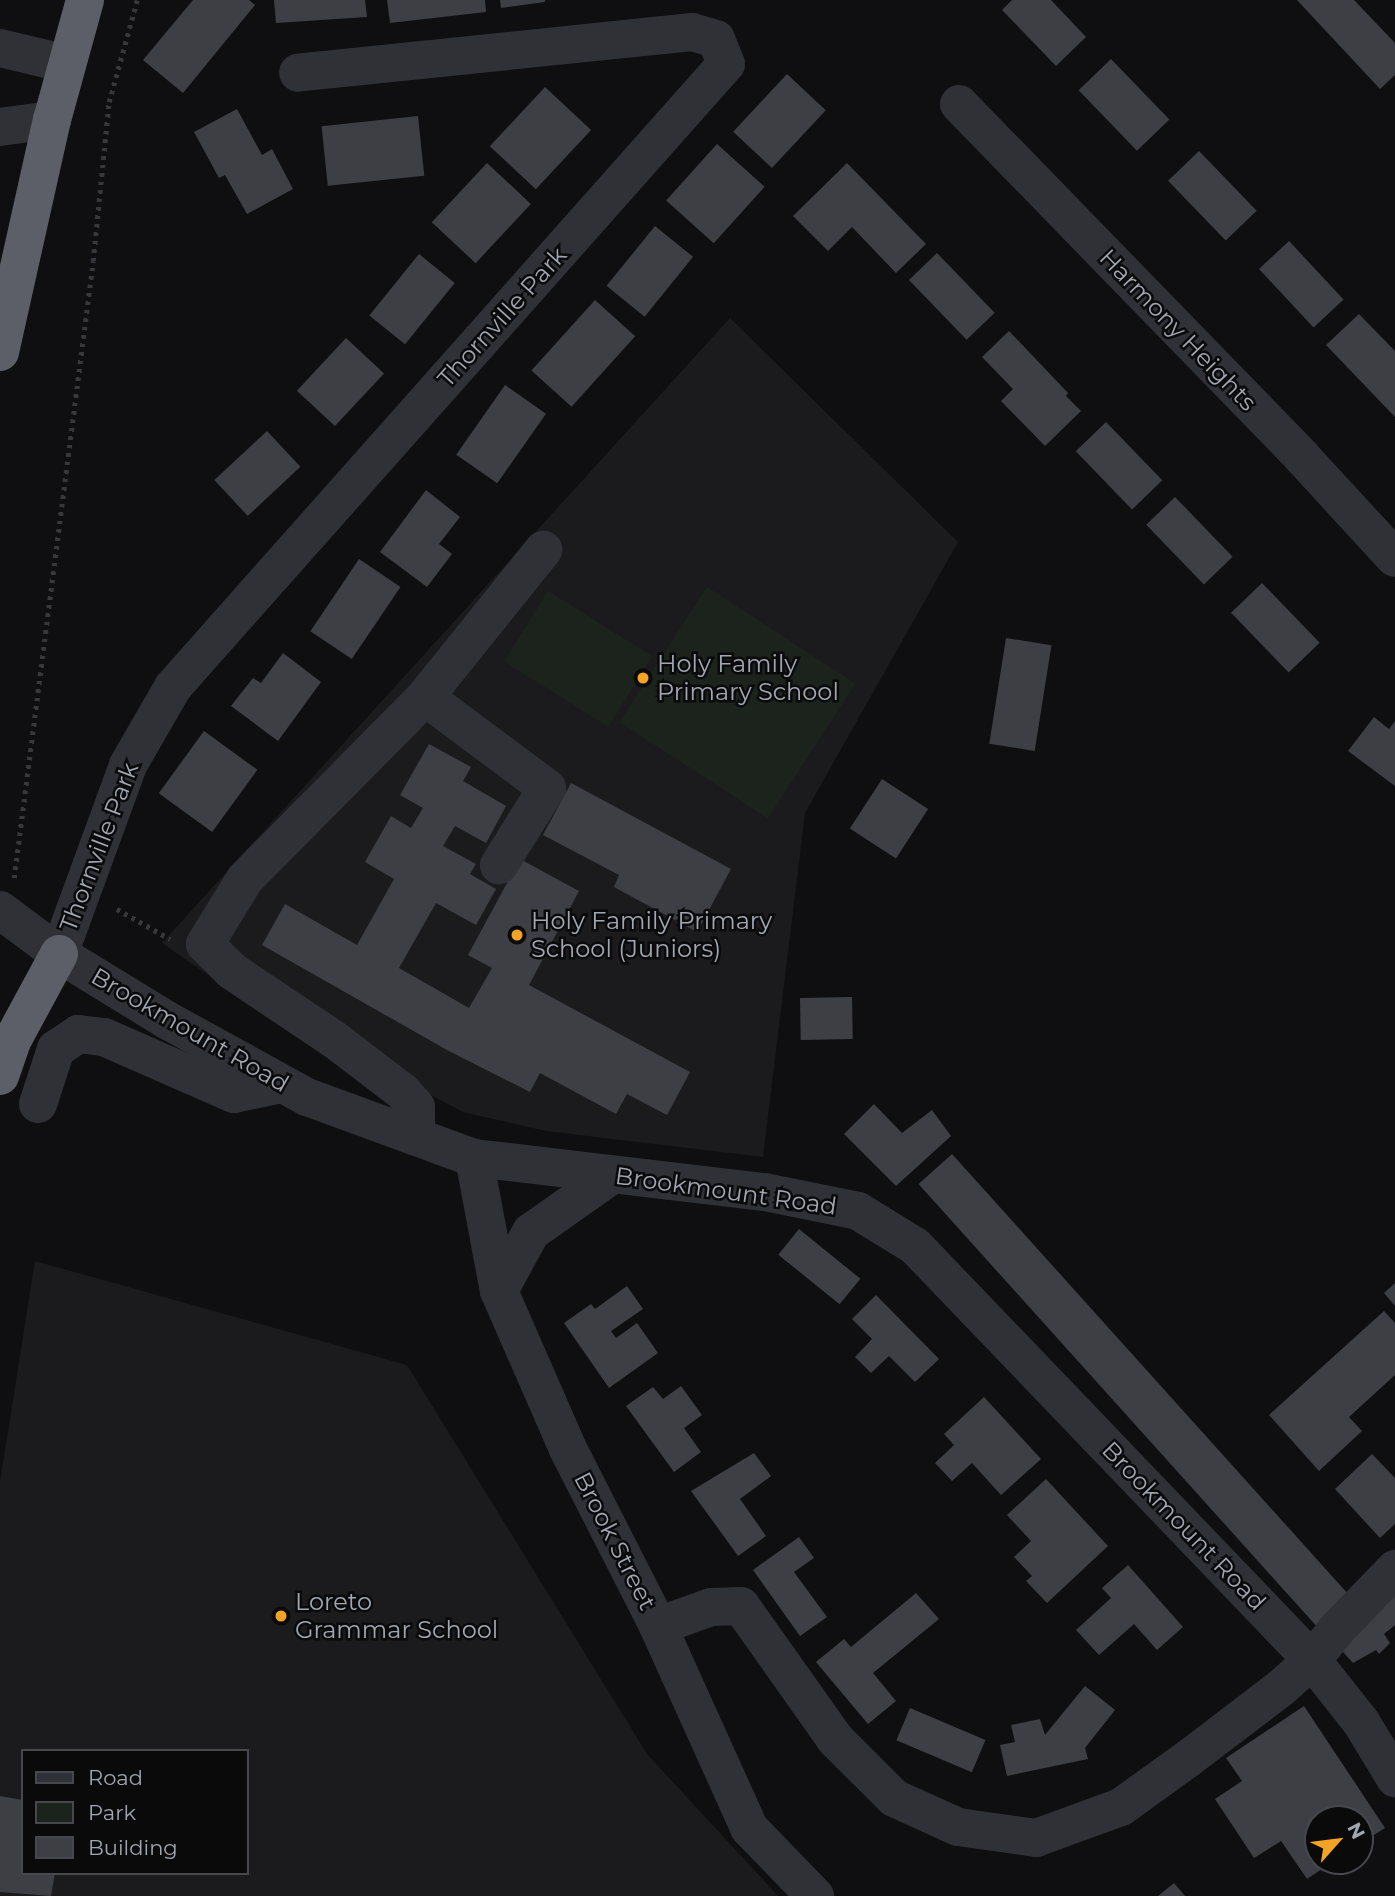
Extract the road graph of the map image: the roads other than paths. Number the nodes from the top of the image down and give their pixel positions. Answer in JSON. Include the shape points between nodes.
{"nodes":[{"id":1,"x":86,"y":0,"type":"edge"},
{"id":2,"x":0,"y":48,"type":"edge"},
{"id":3,"x":67,"y":64,"type":"junction"},
{"id":4,"x":298,"y":73,"type":"dead end"},
{"id":5,"x":959,"y":104,"type":"dead end"},
{"id":6,"x":52,"y":120,"type":"junction"},
{"id":7,"x":0,"y":127,"type":"edge"},
{"id":8,"x":1,"y":326,"type":"edge"},
{"id":9,"x":543,"y":550,"type":"dead end"},
{"id":10,"x":1395,"y":558,"type":"edge"},
{"id":11,"x":425,"y":697,"type":"junction"},
{"id":12,"x":499,"y":865,"type":"dead end"},
{"id":13,"x":4,"y":914,"type":"edge"},
{"id":14,"x":60,"y":954,"type":"junction"},
{"id":15,"x":0,"y":1076,"type":"edge"},
{"id":16,"x":282,"y":1084,"type":"junction"},
{"id":17,"x":38,"y":1104,"type":"dead end"},
{"id":18,"x":416,"y":1137,"type":"junction"},
{"id":19,"x":474,"y":1158,"type":"junction"},
{"id":20,"x":612,"y":1174,"type":"junction"},
{"id":21,"x":499,"y":1291,"type":"junction"},
{"id":22,"x":1395,"y":1569,"type":"edge"},
{"id":23,"x":657,"y":1626,"type":"junction"},
{"id":24,"x":1312,"y":1660,"type":"junction"},
{"id":25,"x":1395,"y":1778,"type":"edge"},
{"id":26,"x":815,"y":1896,"type":"edge"}],
"edges":[{"from":1,"to":3,"type":"highway"},
{"from":2,"to":3,"type":"street"},
{"from":3,"to":6,"type":"highway"},
{"from":4,"to":14,"type":"street","name":"Thornville Park","via":[[692,32],[716,40],[726,64],[173,687],[128,765]]},
{"from":5,"to":10,"type":"street","name":"Harmony Heights"},
{"from":6,"to":7,"type":"street"},
{"from":6,"to":8,"type":"highway"},
{"from":9,"to":11,"type":"street"},
{"from":11,"to":12,"type":"street","via":[[547,788]]},
{"from":11,"to":18,"type":"street","via":[[245,879],[205,944],[232,971],[403,1092],[416,1107]]},
{"from":13,"to":14,"type":"street","name":"Brookmount Road"},
{"from":14,"to":15,"type":"highway","via":[[12,1041]]},
{"from":14,"to":16,"type":"street","name":"Brookmount Road"},
{"from":16,"to":17,"type":"street","via":[[234,1094],[104,1037],[78,1034],[56,1049]]},
{"from":16,"to":18,"type":"street","name":"Brookmount Road"},
{"from":18,"to":19,"type":"street","name":"Brookmount Road"},
{"from":19,"to":20,"type":"street","name":"Brookmount Road"},
{"from":19,"to":21,"type":"street","name":"Brook Street"},
{"from":20,"to":21,"type":"street","via":[[531,1233]]},
{"from":20,"to":24,"type":"street","name":"Brookmount Road","via":[[765,1192],[858,1211],[915,1246]]},
{"from":21,"to":23,"type":"street","name":"Brook Street","via":[[568,1449]]},
{"from":22,"to":24,"type":"street"},
{"from":23,"to":24,"type":"street","via":[[711,1607],[741,1606],[835,1739],[894,1798],[958,1827],[1035,1838],[1121,1807]]},
{"from":23,"to":26,"type":"street","name":"Brook Street","via":[[749,1828]]},
{"from":24,"to":25,"type":"street","name":"Brookmount Road","via":[[1361,1722]]}]}
